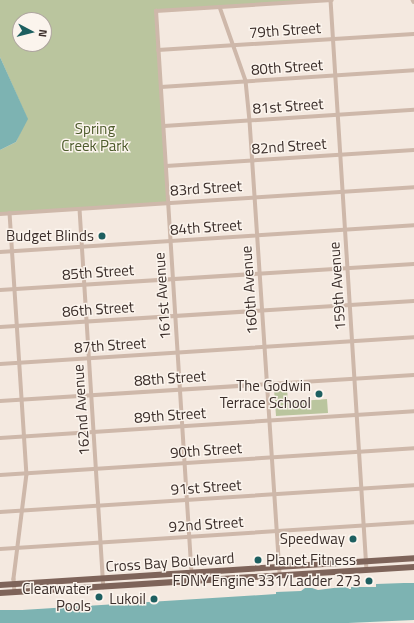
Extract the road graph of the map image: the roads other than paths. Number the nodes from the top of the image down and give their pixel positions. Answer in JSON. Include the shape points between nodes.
{"nodes":[{"id":1,"x":332,"y":0,"type":"edge"},
{"id":2,"x":220,"y":7,"type":"junction"},
{"id":3,"x":414,"y":34,"type":"edge"},
{"id":4,"x":334,"y":38,"type":"junction"},
{"id":5,"x":234,"y":45,"type":"junction"},
{"id":6,"x":158,"y":50,"type":"junction"},
{"id":7,"x":414,"y":70,"type":"edge"},
{"id":8,"x":336,"y":75,"type":"junction"},
{"id":9,"x":246,"y":81,"type":"junction"},
{"id":10,"x":161,"y":87,"type":"junction"},
{"id":11,"x":414,"y":110,"type":"edge"},
{"id":12,"x":338,"y":115,"type":"junction"},
{"id":13,"x":250,"y":121,"type":"junction"},
{"id":14,"x":164,"y":126,"type":"junction"},
{"id":15,"x":414,"y":150,"type":"edge"},
{"id":16,"x":341,"y":155,"type":"junction"},
{"id":17,"x":253,"y":160,"type":"junction"},
{"id":18,"x":166,"y":166,"type":"junction"},
{"id":19,"x":414,"y":187,"type":"edge"},
{"id":20,"x":343,"y":192,"type":"junction"},
{"id":21,"x":255,"y":197,"type":"junction"},
{"id":22,"x":168,"y":203,"type":"junction"},
{"id":23,"x":80,"y":208,"type":"junction"},
{"id":24,"x":10,"y":213,"type":"junction"},
{"id":25,"x":0,"y":214,"type":"edge"},
{"id":26,"x":414,"y":225,"type":"edge"},
{"id":27,"x":346,"y":230,"type":"junction"},
{"id":28,"x":258,"y":235,"type":"junction"},
{"id":29,"x":170,"y":241,"type":"junction"},
{"id":30,"x":82,"y":247,"type":"junction"},
{"id":31,"x":12,"y":251,"type":"junction"},
{"id":32,"x":0,"y":252,"type":"edge"},
{"id":33,"x":414,"y":264,"type":"edge"},
{"id":34,"x":348,"y":268,"type":"junction"},
{"id":35,"x":260,"y":274,"type":"junction"},
{"id":36,"x":172,"y":279,"type":"junction"},
{"id":37,"x":85,"y":285,"type":"junction"},
{"id":38,"x":0,"y":290,"type":"edge"},
{"id":39,"x":14,"y":290,"type":"junction"},
{"id":40,"x":414,"y":301,"type":"edge"},
{"id":41,"x":350,"y":305,"type":"junction"},
{"id":42,"x":263,"y":310,"type":"junction"},
{"id":43,"x":175,"y":316,"type":"junction"},
{"id":44,"x":87,"y":322,"type":"junction"},
{"id":45,"x":17,"y":326,"type":"junction"},
{"id":46,"x":0,"y":327,"type":"edge"},
{"id":47,"x":414,"y":337,"type":"edge"},
{"id":48,"x":353,"y":341,"type":"junction"},
{"id":49,"x":265,"y":347,"type":"junction"},
{"id":50,"x":177,"y":353,"type":"junction"},
{"id":51,"x":89,"y":359,"type":"junction"},
{"id":52,"x":19,"y":363,"type":"junction"},
{"id":53,"x":0,"y":364,"type":"edge"},
{"id":54,"x":414,"y":374,"type":"edge"},
{"id":55,"x":355,"y":378,"type":"junction"},
{"id":56,"x":267,"y":384,"type":"junction"},
{"id":57,"x":180,"y":390,"type":"junction"},
{"id":58,"x":92,"y":395,"type":"junction"},
{"id":59,"x":22,"y":400,"type":"junction"},
{"id":60,"x":0,"y":401,"type":"edge"},
{"id":61,"x":414,"y":412,"type":"edge"},
{"id":62,"x":357,"y":415,"type":"junction"},
{"id":63,"x":270,"y":421,"type":"junction"},
{"id":64,"x":182,"y":426,"type":"junction"},
{"id":65,"x":94,"y":432,"type":"junction"},
{"id":66,"x":24,"y":437,"type":"junction"},
{"id":67,"x":0,"y":438,"type":"edge"},
{"id":68,"x":414,"y":448,"type":"edge"},
{"id":69,"x":360,"y":452,"type":"junction"},
{"id":70,"x":272,"y":458,"type":"junction"},
{"id":71,"x":184,"y":463,"type":"junction"},
{"id":72,"x":96,"y":469,"type":"junction"},
{"id":73,"x":27,"y":474,"type":"junction"},
{"id":74,"x":0,"y":475,"type":"edge"},
{"id":75,"x":414,"y":485,"type":"edge"},
{"id":76,"x":362,"y":489,"type":"junction"},
{"id":77,"x":274,"y":494,"type":"junction"},
{"id":78,"x":187,"y":500,"type":"junction"},
{"id":79,"x":99,"y":506,"type":"junction"},
{"id":80,"x":23,"y":511,"type":"junction"},
{"id":81,"x":0,"y":512,"type":"edge"},
{"id":82,"x":414,"y":522,"type":"edge"},
{"id":83,"x":364,"y":526,"type":"junction"},
{"id":84,"x":277,"y":531,"type":"junction"},
{"id":85,"x":189,"y":537,"type":"junction"},
{"id":86,"x":101,"y":543,"type":"junction"},
{"id":87,"x":18,"y":548,"type":"junction"},
{"id":88,"x":0,"y":549,"type":"edge"},
{"id":89,"x":414,"y":558,"type":"edge"},
{"id":90,"x":367,"y":561,"type":"junction"},
{"id":91,"x":279,"y":567,"type":"junction"},
{"id":92,"x":414,"y":567,"type":"edge"},
{"id":93,"x":367,"y":570,"type":"junction"},
{"id":94,"x":192,"y":572,"type":"junction"},
{"id":95,"x":280,"y":575,"type":"junction"},
{"id":96,"x":103,"y":578,"type":"junction"},
{"id":97,"x":192,"y":581,"type":"junction"},
{"id":98,"x":14,"y":584,"type":"junction"},
{"id":99,"x":0,"y":585,"type":"edge"},
{"id":100,"x":104,"y":587,"type":"junction"},
{"id":101,"x":15,"y":592,"type":"junction"},
{"id":102,"x":0,"y":594,"type":"edge"}],
"edges":[{"from":1,"to":2,"type":"street"},
{"from":1,"to":4,"type":"street","name":"159th Avenue"},
{"from":2,"to":5,"type":"street","name":"160th Avenue"},
{"from":2,"to":6,"type":"street","name":"161st Avenue","via":[[156,11]]},
{"from":3,"to":4,"type":"street","name":"79th Street"},
{"from":4,"to":5,"type":"street","name":"79th Street"},
{"from":4,"to":8,"type":"street","name":"159th Avenue"},
{"from":5,"to":6,"type":"street","name":"79th Street"},
{"from":5,"to":9,"type":"street","name":"160th Avenue"},
{"from":6,"to":10,"type":"street","name":"161st Avenue"},
{"from":7,"to":8,"type":"street","name":"80th Street"},
{"from":8,"to":9,"type":"street","name":"80th Street"},
{"from":8,"to":12,"type":"street","name":"159th Avenue"},
{"from":9,"to":10,"type":"street","name":"80th Street"},
{"from":9,"to":13,"type":"street","name":"160th Avenue"},
{"from":10,"to":14,"type":"street","name":"161st Avenue"},
{"from":11,"to":12,"type":"street","name":"81st Street"},
{"from":12,"to":13,"type":"street","name":"81st Street"},
{"from":12,"to":16,"type":"street","name":"159th Avenue"},
{"from":13,"to":14,"type":"street","name":"81st Street"},
{"from":13,"to":17,"type":"street","name":"160th Avenue"},
{"from":14,"to":18,"type":"street","name":"161st Avenue"},
{"from":15,"to":16,"type":"street","name":"82nd Street"},
{"from":16,"to":17,"type":"street","name":"82nd Street"},
{"from":16,"to":20,"type":"street","name":"159th Avenue"},
{"from":17,"to":18,"type":"street","name":"82nd Street"},
{"from":17,"to":21,"type":"street","name":"160th Avenue"},
{"from":18,"to":22,"type":"street","name":"161st Avenue"},
{"from":19,"to":20,"type":"street","name":"83rd Street"},
{"from":20,"to":21,"type":"street","name":"83rd Street"},
{"from":20,"to":27,"type":"street","name":"159th Avenue"},
{"from":21,"to":22,"type":"street","name":"83rd Street"},
{"from":21,"to":28,"type":"street","name":"160th Avenue"},
{"from":22,"to":23,"type":"street","name":"83rd Street"},
{"from":22,"to":29,"type":"street","name":"161st Avenue"},
{"from":23,"to":24,"type":"street","name":"83rd Street"},
{"from":23,"to":30,"type":"street","name":"162nd Avenue"},
{"from":24,"to":25,"type":"street","name":"83rd Street"},
{"from":24,"to":31,"type":"street"},
{"from":26,"to":27,"type":"street","name":"84th Street"},
{"from":27,"to":28,"type":"street","name":"84th Street"},
{"from":27,"to":34,"type":"street","name":"159th Avenue"},
{"from":28,"to":29,"type":"street","name":"84th Street"},
{"from":28,"to":35,"type":"street","name":"160th Avenue"},
{"from":29,"to":30,"type":"street","name":"84th Street"},
{"from":29,"to":36,"type":"street","name":"161st Avenue"},
{"from":30,"to":31,"type":"street","name":"84th Street"},
{"from":30,"to":37,"type":"street","name":"162nd Avenue"},
{"from":31,"to":32,"type":"street","name":"84th Street"},
{"from":31,"to":39,"type":"street"},
{"from":33,"to":34,"type":"street","name":"85th Street"},
{"from":34,"to":35,"type":"street","name":"85th Street"},
{"from":34,"to":41,"type":"street","name":"159th Avenue"},
{"from":35,"to":36,"type":"street","name":"85th Street"},
{"from":35,"to":42,"type":"street","name":"160th Avenue"},
{"from":36,"to":37,"type":"street","name":"85th Street"},
{"from":36,"to":43,"type":"street","name":"161st Avenue"},
{"from":37,"to":39,"type":"street","name":"85th Street"},
{"from":37,"to":44,"type":"street","name":"162nd Avenue"},
{"from":38,"to":39,"type":"street","name":"85th Street"},
{"from":39,"to":45,"type":"street"},
{"from":40,"to":41,"type":"street","name":"86th Street"},
{"from":41,"to":42,"type":"street","name":"86th Street"},
{"from":41,"to":48,"type":"street","name":"159th Avenue"},
{"from":42,"to":43,"type":"street","name":"86th Street"},
{"from":42,"to":49,"type":"street","name":"160th Avenue"},
{"from":43,"to":44,"type":"street","name":"86th Street"},
{"from":43,"to":50,"type":"street","name":"161st Avenue"},
{"from":44,"to":45,"type":"street","name":"86th Street"},
{"from":44,"to":51,"type":"street","name":"162nd Avenue"},
{"from":45,"to":46,"type":"street","name":"86th Street"},
{"from":45,"to":52,"type":"street"},
{"from":47,"to":48,"type":"street","name":"87th Street"},
{"from":48,"to":49,"type":"street","name":"87th Street"},
{"from":48,"to":55,"type":"street","name":"159th Avenue"},
{"from":49,"to":50,"type":"street","name":"87th Street"},
{"from":49,"to":56,"type":"street","name":"160th Avenue"},
{"from":50,"to":51,"type":"street","name":"87th Street"},
{"from":50,"to":57,"type":"street","name":"161st Avenue"},
{"from":51,"to":52,"type":"street","name":"87th Street"},
{"from":51,"to":58,"type":"street","name":"162nd Avenue"},
{"from":52,"to":53,"type":"street","name":"87th Street"},
{"from":52,"to":59,"type":"street"},
{"from":54,"to":55,"type":"street","name":"88th Street"},
{"from":55,"to":56,"type":"street","name":"88th Street"},
{"from":55,"to":62,"type":"street","name":"159th Avenue"},
{"from":56,"to":57,"type":"street","name":"88th Street"},
{"from":56,"to":63,"type":"street","name":"160th Avenue"},
{"from":57,"to":58,"type":"street","name":"88th Street"},
{"from":57,"to":64,"type":"street","name":"161st Avenue"},
{"from":58,"to":59,"type":"street","name":"88th Street"},
{"from":58,"to":65,"type":"street","name":"162nd Avenue"},
{"from":59,"to":60,"type":"street","name":"88th Street"},
{"from":59,"to":66,"type":"street"},
{"from":61,"to":62,"type":"street","name":"89th Street"},
{"from":62,"to":63,"type":"street","name":"89th Street"},
{"from":62,"to":69,"type":"street","name":"159th Avenue"},
{"from":63,"to":64,"type":"street","name":"89th Street"},
{"from":63,"to":70,"type":"street","name":"160th Avenue"},
{"from":64,"to":65,"type":"street","name":"89th Street"},
{"from":64,"to":71,"type":"street","name":"161st Avenue"},
{"from":65,"to":66,"type":"street","name":"89th Street"},
{"from":65,"to":72,"type":"street","name":"162nd Avenue"},
{"from":66,"to":67,"type":"street","name":"89th Street"},
{"from":66,"to":73,"type":"street"},
{"from":68,"to":69,"type":"street","name":"90th Street"},
{"from":69,"to":70,"type":"street","name":"90th Street"},
{"from":69,"to":76,"type":"street","name":"159th Avenue"},
{"from":70,"to":71,"type":"street","name":"90th Street"},
{"from":70,"to":77,"type":"street","name":"160th Avenue"},
{"from":71,"to":72,"type":"street","name":"90th Street"},
{"from":71,"to":78,"type":"street","name":"161st Avenue"},
{"from":72,"to":73,"type":"street","name":"90th Street"},
{"from":72,"to":79,"type":"street","name":"162nd Avenue"},
{"from":73,"to":74,"type":"street","name":"90th Street"},
{"from":73,"to":80,"type":"street"},
{"from":75,"to":76,"type":"street","name":"91st Street"},
{"from":76,"to":77,"type":"street","name":"91st Street"},
{"from":76,"to":83,"type":"street","name":"159th Avenue"},
{"from":77,"to":78,"type":"street","name":"91st Street"},
{"from":77,"to":84,"type":"street","name":"160th Avenue"},
{"from":78,"to":79,"type":"street","name":"91st Street"},
{"from":78,"to":85,"type":"street","name":"161st Avenue"},
{"from":79,"to":80,"type":"street","name":"91st Street"},
{"from":79,"to":86,"type":"street","name":"162nd Avenue"},
{"from":80,"to":81,"type":"street","name":"91st Street"},
{"from":80,"to":87,"type":"street"},
{"from":82,"to":83,"type":"street","name":"92nd Street"},
{"from":83,"to":84,"type":"street","name":"92nd Street"},
{"from":83,"to":90,"type":"street","name":"159th Avenue"},
{"from":84,"to":85,"type":"street","name":"92nd Street"},
{"from":84,"to":91,"type":"street","name":"160th Avenue"},
{"from":85,"to":86,"type":"street","name":"92nd Street"},
{"from":85,"to":94,"type":"street","name":"161st Avenue"},
{"from":86,"to":87,"type":"street","name":"92nd Street"},
{"from":86,"to":96,"type":"street","name":"162nd Avenue"},
{"from":87,"to":88,"type":"street","name":"92nd Street"},
{"from":87,"to":98,"type":"street"},
{"from":89,"to":90,"type":"main road","name":"Cross Bay Boulevard"},
{"from":90,"to":91,"type":"main road","name":"Cross Bay Boulevard"},
{"from":90,"to":93,"type":"street","name":"159th Avenue"},
{"from":91,"to":94,"type":"main road","name":"Cross Bay Boulevard"},
{"from":91,"to":95,"type":"street","name":"160th Avenue"},
{"from":92,"to":93,"type":"main road","name":"Cross Bay Boulevard"},
{"from":93,"to":95,"type":"main road","name":"Cross Bay Boulevard"},
{"from":94,"to":96,"type":"main road","name":"Cross Bay Boulevard"},
{"from":94,"to":97,"type":"street","name":"161st Avenue"},
{"from":95,"to":97,"type":"main road","name":"Cross Bay Boulevard"},
{"from":96,"to":98,"type":"main road","name":"Cross Bay Boulevard"},
{"from":96,"to":100,"type":"street","name":"162nd Avenue"},
{"from":97,"to":100,"type":"main road","name":"Cross Bay Boulevard"},
{"from":98,"to":99,"type":"main road","name":"Cross Bay Boulevard"},
{"from":98,"to":101,"type":"street"},
{"from":100,"to":101,"type":"main road","name":"Cross Bay Boulevard"},
{"from":101,"to":102,"type":"main road","name":"Cross Bay Boulevard"}]}
